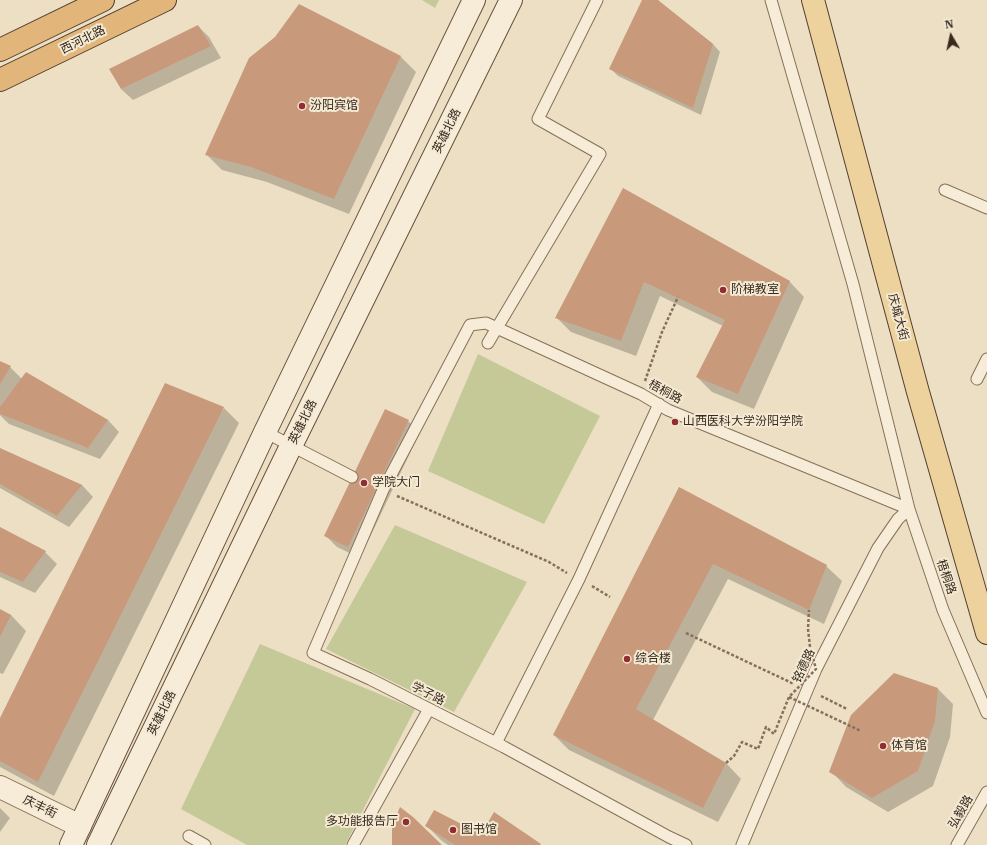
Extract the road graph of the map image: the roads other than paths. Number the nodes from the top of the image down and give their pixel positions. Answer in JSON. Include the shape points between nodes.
{"nodes":[{"id":1,"x":103,"y":0,"type":"edge"},
{"id":2,"x":165,"y":0,"type":"edge"},
{"id":3,"x":474,"y":0,"type":"edge"},
{"id":4,"x":511,"y":0,"type":"edge"},
{"id":5,"x":598,"y":0,"type":"edge"},
{"id":6,"x":771,"y":0,"type":"edge"},
{"id":7,"x":813,"y":0,"type":"edge"},
{"id":8,"x":0,"y":50,"type":"edge"},
{"id":9,"x":0,"y":80,"type":"edge"},
{"id":10,"x":945,"y":190,"type":"dead end"},
{"id":11,"x":987,"y":208,"type":"edge"},
{"id":12,"x":497,"y":328,"type":"junction"},
{"id":13,"x":488,"y":343,"type":"dead end"},
{"id":14,"x":987,"y":358,"type":"edge"},
{"id":15,"x":977,"y":379,"type":"dead end"},
{"id":16,"x":659,"y":404,"type":"junction"},
{"id":17,"x":265,"y":432,"type":"junction"},
{"id":18,"x":291,"y":446,"type":"junction"},
{"id":19,"x":352,"y":477,"type":"dead end"},
{"id":20,"x":383,"y":490,"type":"joint"},
{"id":21,"x":909,"y":509,"type":"junction"},
{"id":22,"x":987,"y":633,"type":"edge"},
{"id":23,"x":429,"y":709,"type":"junction"},
{"id":24,"x":987,"y":712,"type":"edge"},
{"id":25,"x":496,"y":743,"type":"junction"},
{"id":26,"x":0,"y":788,"type":"edge"},
{"id":27,"x":987,"y":792,"type":"edge"},
{"id":28,"x":75,"y":836,"type":"edge"},
{"id":29,"x":189,"y":836,"type":"dead end"},
{"id":30,"x":667,"y":841,"type":"edge"},
{"id":31,"x":98,"y":845,"type":"edge"},
{"id":32,"x":205,"y":845,"type":"edge"},
{"id":33,"x":353,"y":845,"type":"edge"},
{"id":34,"x":686,"y":845,"type":"edge"},
{"id":35,"x":742,"y":845,"type":"edge"},
{"id":36,"x":957,"y":845,"type":"edge"}],
"edges":[{"from":1,"to":8,"type":"highway"},
{"from":2,"to":9,"type":"highway","name":"西河北路"},
{"from":3,"to":17,"type":"main road"},
{"from":4,"to":18,"type":"main road","name":"英雄北路"},
{"from":5,"to":12,"type":"lane","via":[[538,119],[600,154]]},
{"from":6,"to":21,"type":"lane","via":[[853,284]]},
{"from":7,"to":22,"type":"main road","name":"庆城大街","via":[[918,392]]},
{"from":10,"to":11,"type":"lane"},
{"from":12,"to":13,"type":"lane"},
{"from":12,"to":16,"type":"lane","name":"梧桐路"},
{"from":12,"to":20,"type":"lane","name":"梧桐路","via":[[486,323],[470,325]]},
{"from":14,"to":15,"type":"lane"},
{"from":16,"to":21,"type":"lane","name":"梧桐路","via":[[668,410]]},
{"from":16,"to":25,"type":"lane","via":[[579,579]]},
{"from":17,"to":18,"type":"lane"},
{"from":17,"to":28,"type":"main road"},
{"from":18,"to":19,"type":"lane"},
{"from":18,"to":31,"type":"main road","name":"英雄北路"},
{"from":20,"to":23,"type":"lane","name":"学子路","via":[[313,653]]},
{"from":21,"to":24,"type":"lane","name":"梧桐路","via":[[943,610]]},
{"from":21,"to":35,"type":"lane","name":"铭德路","via":[[898,519],[878,548],[816,668]]},
{"from":23,"to":25,"type":"lane","name":"学子路"},
{"from":23,"to":33,"type":"lane"},
{"from":25,"to":30,"type":"lane","name":"学子路"},
{"from":26,"to":28,"type":"main road","name":"庆丰街"},
{"from":27,"to":36,"type":"lane","name":"弘毅路"},
{"from":29,"to":32,"type":"lane"},
{"from":30,"to":34,"type":"lane","name":"学子路"}]}
